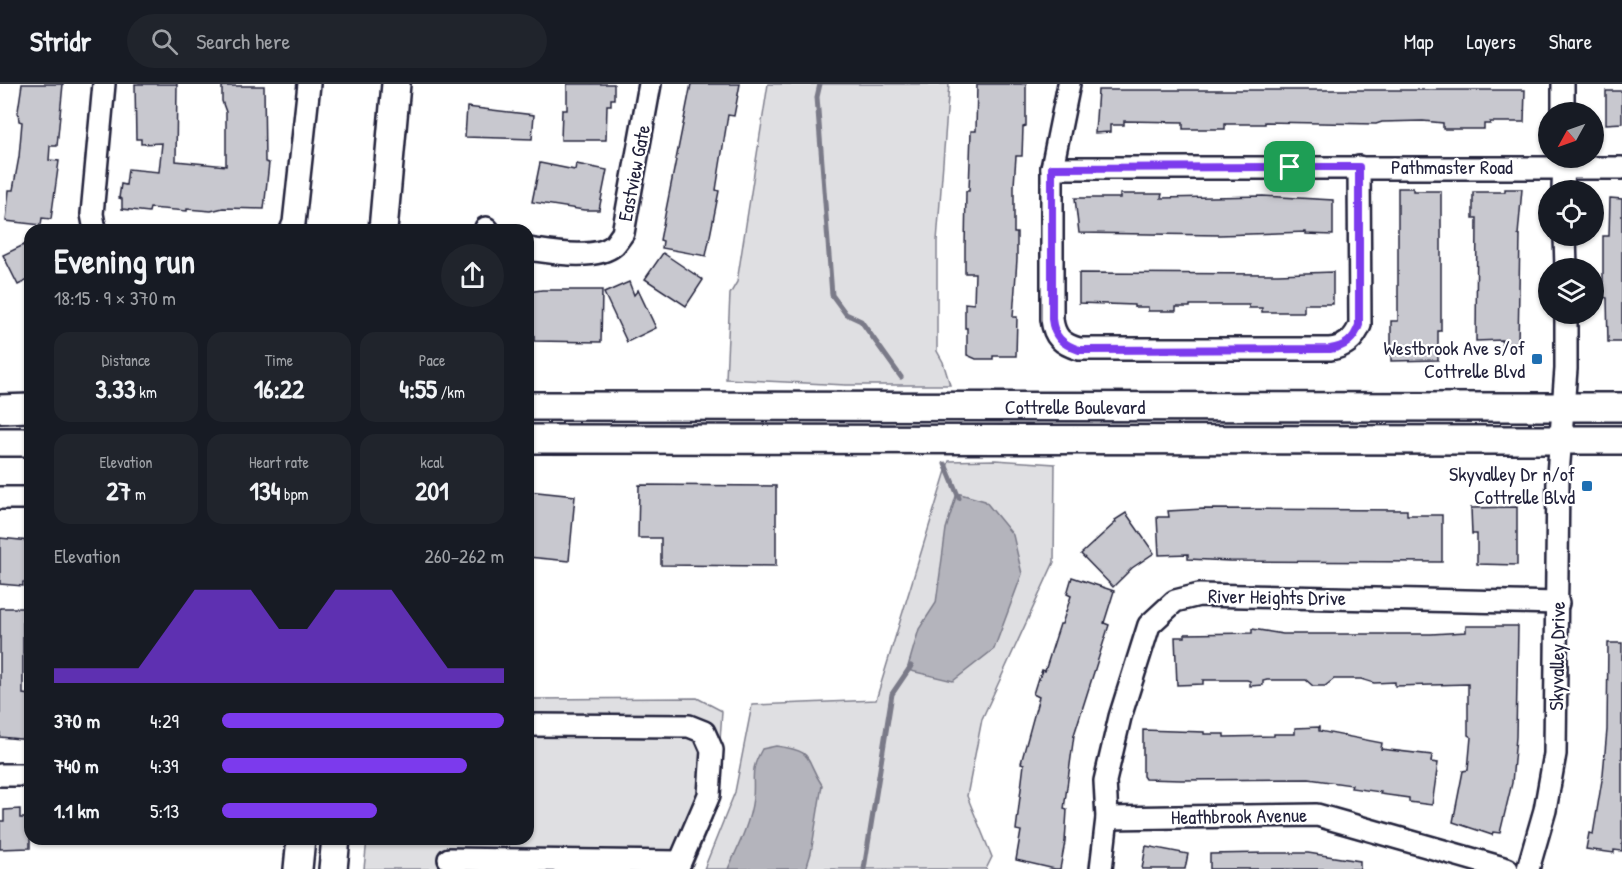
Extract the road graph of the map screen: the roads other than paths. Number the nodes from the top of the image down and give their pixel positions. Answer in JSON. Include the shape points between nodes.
{"nodes":[{"id":1,"x":104,"y":84,"type":"edge"},
{"id":2,"x":309,"y":84,"type":"edge"},
{"id":3,"x":396,"y":84,"type":"edge"},
{"id":4,"x":651,"y":84,"type":"edge"},
{"id":5,"x":1069,"y":84,"type":"edge"},
{"id":6,"x":1563,"y":84,"type":"edge"},
{"id":7,"x":1563,"y":102,"type":"edge"},
{"id":8,"x":1538,"y":164,"type":"edge"},
{"id":9,"x":1604,"y":166,"type":"edge"},
{"id":10,"x":1359,"y":167,"type":"junction"},
{"id":11,"x":1052,"y":168,"type":"junction"},
{"id":12,"x":1622,"y":168,"type":"edge"},
{"id":13,"x":94,"y":224,"type":"edge"},
{"id":14,"x":294,"y":224,"type":"edge"},
{"id":15,"x":384,"y":224,"type":"edge"},
{"id":16,"x":534,"y":250,"type":"edge"},
{"id":17,"x":1566,"y":324,"type":"edge"},
{"id":18,"x":534,"y":406,"type":"edge"},
{"id":19,"x":1563,"y":407,"type":"junction"},
{"id":20,"x":1622,"y":407,"type":"edge"},
{"id":21,"x":24,"y":408,"type":"edge"},
{"id":22,"x":0,"y":409,"type":"edge"},
{"id":23,"x":534,"y":440,"type":"edge"},
{"id":24,"x":1560,"y":440,"type":"junction"},
{"id":25,"x":1622,"y":440,"type":"edge"},
{"id":26,"x":0,"y":442,"type":"edge"},
{"id":27,"x":24,"y":442,"type":"edge"},
{"id":28,"x":0,"y":498,"type":"edge"},
{"id":29,"x":24,"y":498,"type":"edge"},
{"id":30,"x":1558,"y":603,"type":"junction"},
{"id":31,"x":534,"y":725,"type":"edge"},
{"id":32,"x":0,"y":775,"type":"edge"},
{"id":33,"x":24,"y":775,"type":"edge"},
{"id":34,"x":1107,"y":818,"type":"junction"},
{"id":35,"x":300,"y":845,"type":"edge"},
{"id":36,"x":335,"y":845,"type":"edge"},
{"id":37,"x":449,"y":856,"type":"edge"},
{"id":38,"x":679,"y":866,"type":"edge"},
{"id":39,"x":298,"y":869,"type":"edge"},
{"id":40,"x":333,"y":869,"type":"edge"},
{"id":41,"x":1101,"y":869,"type":"edge"},
{"id":42,"x":1507,"y":869,"type":"edge"},
{"id":43,"x":1528,"y":869,"type":"edge"}],
"edges":[{"from":1,"to":13,"type":"street"},
{"from":2,"to":14,"type":"street"},
{"from":3,"to":15,"type":"main road"},
{"from":4,"to":16,"type":"street","name":"Eastview Gate","via":[[622,233],[612,246],[596,252]]},
{"from":5,"to":11,"type":"street"},
{"from":6,"to":7,"type":"street"},
{"from":8,"to":10,"type":"street","name":"Pathmaster Road"},
{"from":9,"to":12,"type":"street","name":"Pathmaster Road"},
{"from":10,"to":11,"type":"street","name":"Pathmaster Road"},
{"from":10,"to":11,"type":"street","via":[[1359,325],[1356,335],[1342,347],[1079,350],[1068,346],[1053,330]]},
{"from":17,"to":19,"type":"street","name":"Skyvalley Drive"},
{"from":18,"to":19,"type":"main road","name":"Cottrelle Boulevard"},
{"from":19,"to":20,"type":"main road","name":"Cottrelle Boulevard"},
{"from":19,"to":24,"type":"street","name":"Skyvalley Drive"},
{"from":21,"to":22,"type":"main road"},
{"from":23,"to":24,"type":"main road","name":"Cottrelle Boulevard"},
{"from":24,"to":25,"type":"main road","name":"Cottrelle Boulevard"},
{"from":24,"to":30,"type":"street","name":"Skyvalley Drive"},
{"from":26,"to":27,"type":"main road"},
{"from":28,"to":29,"type":"street"},
{"from":30,"to":34,"type":"street","name":"River Heights Drive","via":[[1198,595],[1175,601],[1149,625],[1126,697],[1106,781]]},
{"from":30,"to":43,"type":"street","name":"Skyvalley Drive","via":[[1555,754],[1545,810]]},
{"from":31,"to":38,"type":"street","via":[[689,726],[704,732],[712,750],[709,795]]},
{"from":32,"to":33,"type":"street"},
{"from":34,"to":41,"type":"street","name":"River Heights Drive"},
{"from":34,"to":42,"type":"street","name":"Heathbrook Avenue","via":[[1317,815]]},
{"from":35,"to":39,"type":"main road"},
{"from":36,"to":40,"type":"main road"},
{"from":37,"to":38,"type":"street"}]}
